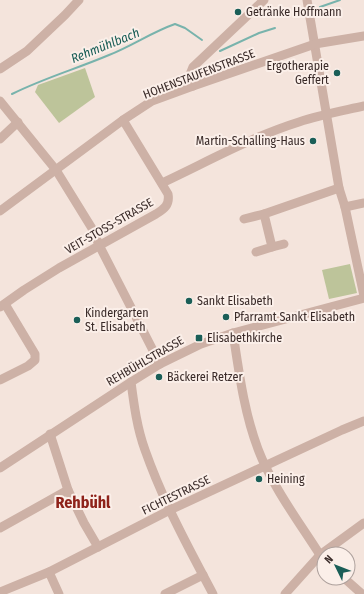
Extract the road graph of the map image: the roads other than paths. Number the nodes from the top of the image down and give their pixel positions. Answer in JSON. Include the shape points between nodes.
{"nodes":[{"id":1,"x":79,"y":0,"type":"edge"},
{"id":2,"x":264,"y":0,"type":"edge"},
{"id":3,"x":307,"y":0,"type":"edge"},
{"id":4,"x":364,"y":36,"type":"edge"},
{"id":5,"x":315,"y":44,"type":"junction"},
{"id":6,"x":0,"y":69,"type":"edge"},
{"id":7,"x":193,"y":86,"type":"junction"},
{"id":8,"x":0,"y":101,"type":"edge"},
{"id":9,"x":364,"y":106,"type":"edge"},
{"id":10,"x":326,"y":114,"type":"junction"},
{"id":11,"x":123,"y":120,"type":"junction"},
{"id":12,"x":18,"y":122,"type":"junction"},
{"id":13,"x":0,"y":139,"type":"edge"},
{"id":14,"x":56,"y":170,"type":"junction"},
{"id":15,"x":162,"y":183,"type":"junction"},
{"id":16,"x":339,"y":188,"type":"junction"},
{"id":17,"x":364,"y":203,"type":"edge"},
{"id":18,"x":345,"y":207,"type":"junction"},
{"id":19,"x":0,"y":211,"type":"edge"},
{"id":20,"x":264,"y":214,"type":"junction"},
{"id":21,"x":244,"y":219,"type":"dead end"},
{"id":22,"x":284,"y":244,"type":"dead end"},
{"id":23,"x":99,"y":246,"type":"junction"},
{"id":24,"x":272,"y":247,"type":"junction"},
{"id":25,"x":256,"y":252,"type":"dead end"},
{"id":26,"x":364,"y":297,"type":"edge"},
{"id":27,"x":2,"y":305,"type":"edge"},
{"id":28,"x":233,"y":333,"type":"junction"},
{"id":29,"x":160,"y":364,"type":"junction"},
{"id":30,"x":0,"y":380,"type":"edge"},
{"id":31,"x":131,"y":382,"type":"junction"},
{"id":32,"x":364,"y":421,"type":"edge"},
{"id":33,"x":50,"y":434,"type":"junction"},
{"id":34,"x":266,"y":466,"type":"junction"},
{"id":35,"x":0,"y":468,"type":"edge"},
{"id":36,"x":68,"y":490,"type":"junction"},
{"id":37,"x":170,"y":510,"type":"junction"},
{"id":38,"x":364,"y":523,"type":"edge"},
{"id":39,"x":0,"y":528,"type":"edge"},
{"id":40,"x":336,"y":546,"type":"edge"},
{"id":41,"x":98,"y":547,"type":"junction"},
{"id":42,"x":316,"y":548,"type":"edge"},
{"id":43,"x":316,"y":563,"type":"edge"},
{"id":44,"x":49,"y":572,"type":"junction"},
{"id":45,"x":203,"y":575,"type":"junction"},
{"id":46,"x":353,"y":586,"type":"edge"},
{"id":47,"x":0,"y":592,"type":"edge"},
{"id":48,"x":59,"y":594,"type":"edge"},
{"id":49,"x":165,"y":594,"type":"edge"},
{"id":50,"x":213,"y":594,"type":"edge"},
{"id":51,"x":285,"y":594,"type":"edge"},
{"id":52,"x":362,"y":594,"type":"edge"}],
"edges":[{"from":1,"to":6,"type":"street","via":[[27,51]]},
{"from":2,"to":7,"type":"street","via":[[193,67]]},
{"from":3,"to":5,"type":"street"},
{"from":4,"to":5,"type":"street","name":"HOHENSTAUFENSTRASSE"},
{"from":5,"to":7,"type":"street","name":"HOHENSTAUFENSTRASSE"},
{"from":5,"to":10,"type":"street"},
{"from":7,"to":11,"type":"street","name":"HOHENSTAUFENSTRASSE","via":[[152,101]]},
{"from":8,"to":12,"type":"street"},
{"from":9,"to":10,"type":"street"},
{"from":10,"to":15,"type":"street","via":[[255,138]]},
{"from":10,"to":16,"type":"street"},
{"from":11,"to":14,"type":"street","name":"HOHENSTAUFENSTRASSE"},
{"from":11,"to":15,"type":"street","name":"VEIT-STOSS-STRASSE"},
{"from":12,"to":13,"type":"street"},
{"from":12,"to":14,"type":"street"},
{"from":14,"to":19,"type":"street","name":"HOHENSTAUFENSTRASSE"},
{"from":14,"to":23,"type":"street","via":[[93,230]]},
{"from":15,"to":23,"type":"street","name":"VEIT-STOSS-STRASSE","via":[[169,199],[163,210]]},
{"from":16,"to":18,"type":"street"},
{"from":16,"to":20,"type":"street"},
{"from":17,"to":18,"type":"street"},
{"from":18,"to":26,"type":"street"},
{"from":20,"to":21,"type":"street"},
{"from":20,"to":24,"type":"street"},
{"from":22,"to":24,"type":"street"},
{"from":23,"to":27,"type":"street","name":"VEIT-STOSS-STRASSE"},
{"from":23,"to":29,"type":"street"},
{"from":24,"to":25,"type":"street"},
{"from":26,"to":28,"type":"street","name":"REHBÜHLSTRASSE"},
{"from":27,"to":30,"type":"street","via":[[35,354],[35,360]]},
{"from":28,"to":29,"type":"street","name":"REHBÜHLSTRASSE","via":[[201,344]]},
{"from":28,"to":34,"type":"street","via":[[244,399],[253,433]]},
{"from":29,"to":31,"type":"street","name":"REHBÜHLSTRASSE"},
{"from":31,"to":33,"type":"street","name":"REHBÜHLSTRASSE"},
{"from":31,"to":37,"type":"street","via":[[144,450]]},
{"from":32,"to":34,"type":"street","name":"FICHTESTRASSE"},
{"from":33,"to":35,"type":"street","name":"REHBÜHLSTRASSE"},
{"from":33,"to":36,"type":"street"},
{"from":34,"to":37,"type":"street","name":"FICHTESTRASSE"},
{"from":34,"to":42,"type":"street"},
{"from":36,"to":39,"type":"street"},
{"from":36,"to":41,"type":"street"},
{"from":37,"to":41,"type":"street","name":"FICHTESTRASSE"},
{"from":37,"to":45,"type":"street"},
{"from":38,"to":40,"type":"street"},
{"from":41,"to":44,"type":"street","name":"FICHTESTRASSE"},
{"from":43,"to":51,"type":"street"},
{"from":44,"to":47,"type":"street","name":"FICHTESTRASSE"},
{"from":44,"to":48,"type":"street"},
{"from":45,"to":49,"type":"street"},
{"from":45,"to":50,"type":"street"},
{"from":46,"to":52,"type":"street"}]}
